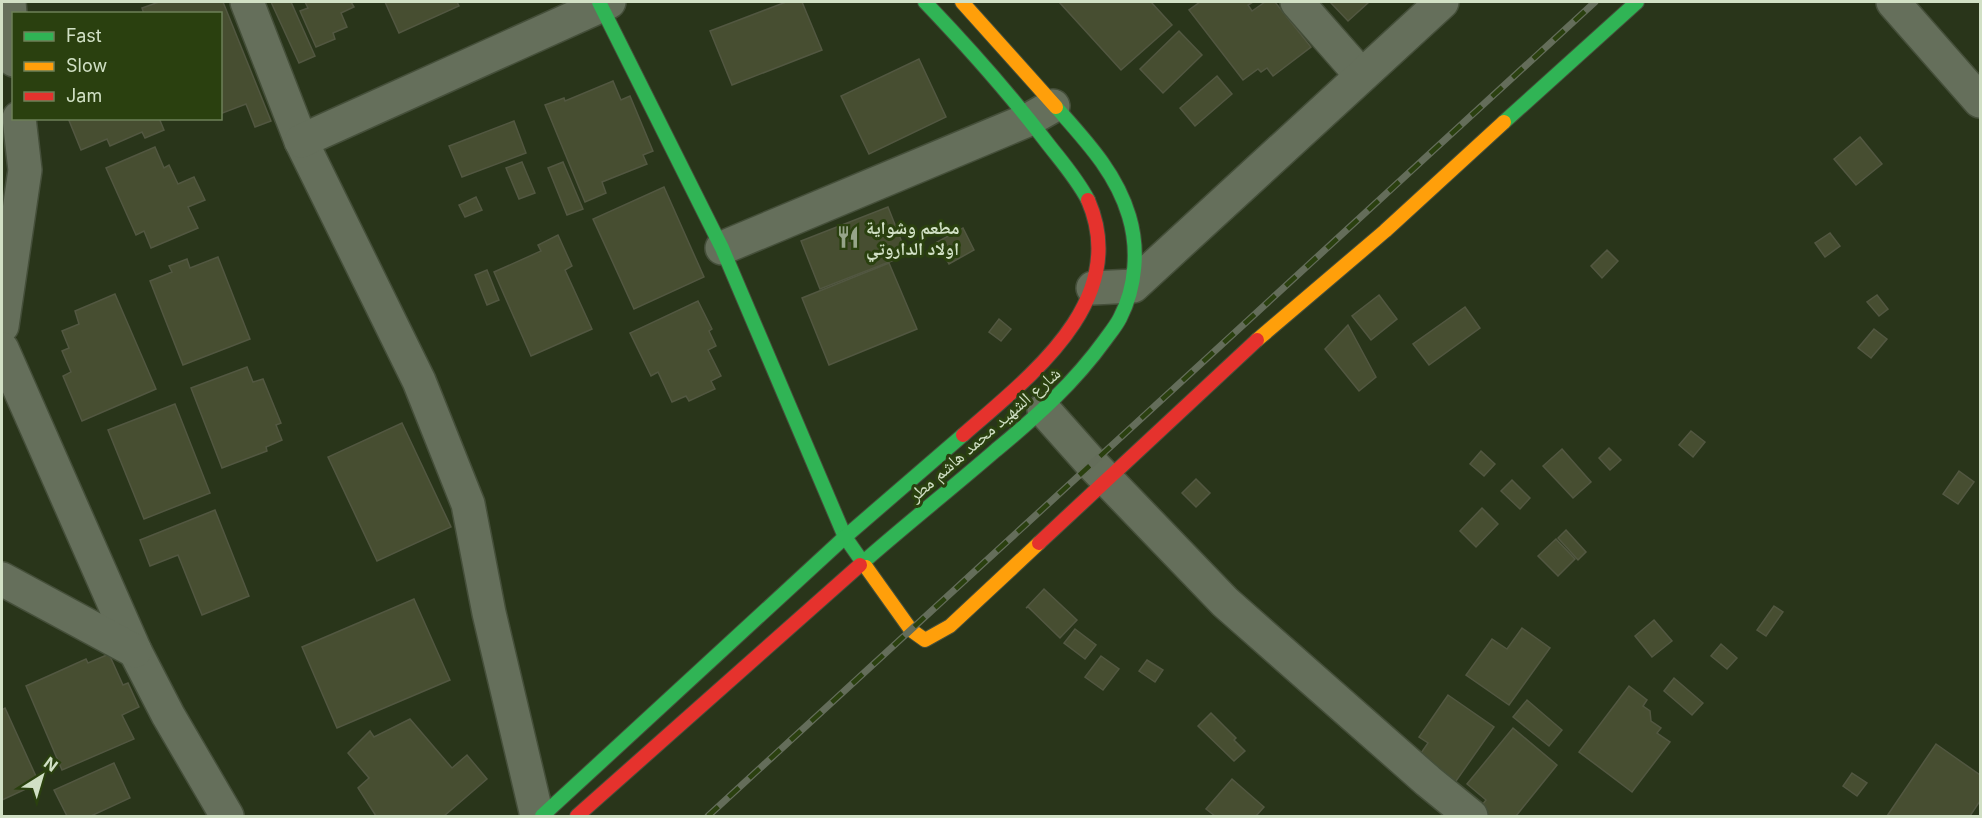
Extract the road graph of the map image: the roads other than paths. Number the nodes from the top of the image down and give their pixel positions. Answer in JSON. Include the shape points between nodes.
{"nodes":[{"id":1,"x":9,"y":2,"type":"edge"},
{"id":2,"x":247,"y":2,"type":"edge"},
{"id":3,"x":925,"y":2,"type":"edge"},
{"id":4,"x":962,"y":2,"type":"edge"},
{"id":5,"x":1297,"y":2,"type":"edge"},
{"id":6,"x":1442,"y":2,"type":"edge"},
{"id":7,"x":1637,"y":2,"type":"edge"},
{"id":8,"x":1893,"y":2,"type":"edge"},
{"id":9,"x":603,"y":3,"type":"edge"},
{"id":10,"x":12,"y":37,"type":"edge"},
{"id":11,"x":1361,"y":75,"type":"junction"},
{"id":12,"x":1980,"y":101,"type":"edge"},
{"id":13,"x":1042,"y":112,"type":"junction"},
{"id":14,"x":20,"y":120,"type":"edge"},
{"id":15,"x":301,"y":141,"type":"junction"},
{"id":16,"x":722,"y":248,"type":"junction"},
{"id":17,"x":1133,"y":286,"type":"junction"},
{"id":18,"x":1093,"y":288,"type":"junction"},
{"id":19,"x":2,"y":326,"type":"edge"},
{"id":20,"x":2,"y":350,"type":"edge"},
{"id":21,"x":1044,"y":410,"type":"junction"},
{"id":22,"x":1108,"y":480,"type":"junction"},
{"id":23,"x":845,"y":537,"type":"junction"},
{"id":24,"x":862,"y":563,"type":"junction"},
{"id":25,"x":2,"y":579,"type":"edge"},
{"id":26,"x":135,"y":651,"type":"junction"},
{"id":27,"x":227,"y":816,"type":"edge"},
{"id":28,"x":537,"y":816,"type":"edge"},
{"id":29,"x":542,"y":816,"type":"edge"},
{"id":30,"x":577,"y":816,"type":"edge"},
{"id":31,"x":1471,"y":816,"type":"edge"}],
"edges":[{"from":1,"to":10,"type":"street"},
{"from":2,"to":15,"type":"street"},
{"from":3,"to":13,"type":"main road","name":"شارع الشهيد محمد هاشم مطر","via":[[966,45]]},
{"from":4,"to":13,"type":"main road","name":"شارع الشهيد محمد هاشم مطر"},
{"from":5,"to":11,"type":"street"},
{"from":6,"to":11,"type":"street"},
{"from":7,"to":22,"type":"main road","via":[[1385,231],[1240,355]]},
{"from":8,"to":12,"type":"street"},
{"from":9,"to":15,"type":"street"},
{"from":9,"to":16,"type":"main road"},
{"from":11,"to":17,"type":"street"},
{"from":13,"to":16,"type":"street"},
{"from":13,"to":17,"type":"main road","name":"شارع الشهيد محمد هاشم مطر","via":[[1098,155],[1119,189],[1134,240]]},
{"from":13,"to":18,"type":"main road","name":"شارع الشهيد محمد هاشم مطر","via":[[1090,205],[1098,232],[1099,264]]},
{"from":14,"to":19,"type":"street","via":[[25,170]]},
{"from":15,"to":28,"type":"street","via":[[419,381],[468,504],[489,613]]},
{"from":16,"to":23,"type":"main road"},
{"from":17,"to":18,"type":"street"},
{"from":17,"to":21,"type":"main road","name":"شارع الشهيد محمد هاشم مطر","via":[[1120,319],[1098,350]]},
{"from":18,"to":23,"type":"main road","name":"شارع الشهيد محمد هاشم مطر","via":[[1079,316],[1030,375]]},
{"from":20,"to":26,"type":"street"},
{"from":21,"to":22,"type":"street"},
{"from":21,"to":24,"type":"main road","name":"شارع الشهيد محمد هاشم مطر"},
{"from":22,"to":24,"type":"main road","via":[[950,626],[925,640],[911,630]]},
{"from":22,"to":31,"type":"street","via":[[1225,602]]},
{"from":23,"to":24,"type":"main road"},
{"from":23,"to":29,"type":"main road","name":"شارع الشهيد محمد هاشم مطر"},
{"from":24,"to":30,"type":"main road","name":"شارع الشهيد محمد هاشم مطر"},
{"from":25,"to":26,"type":"street"},
{"from":26,"to":27,"type":"street"}]}
